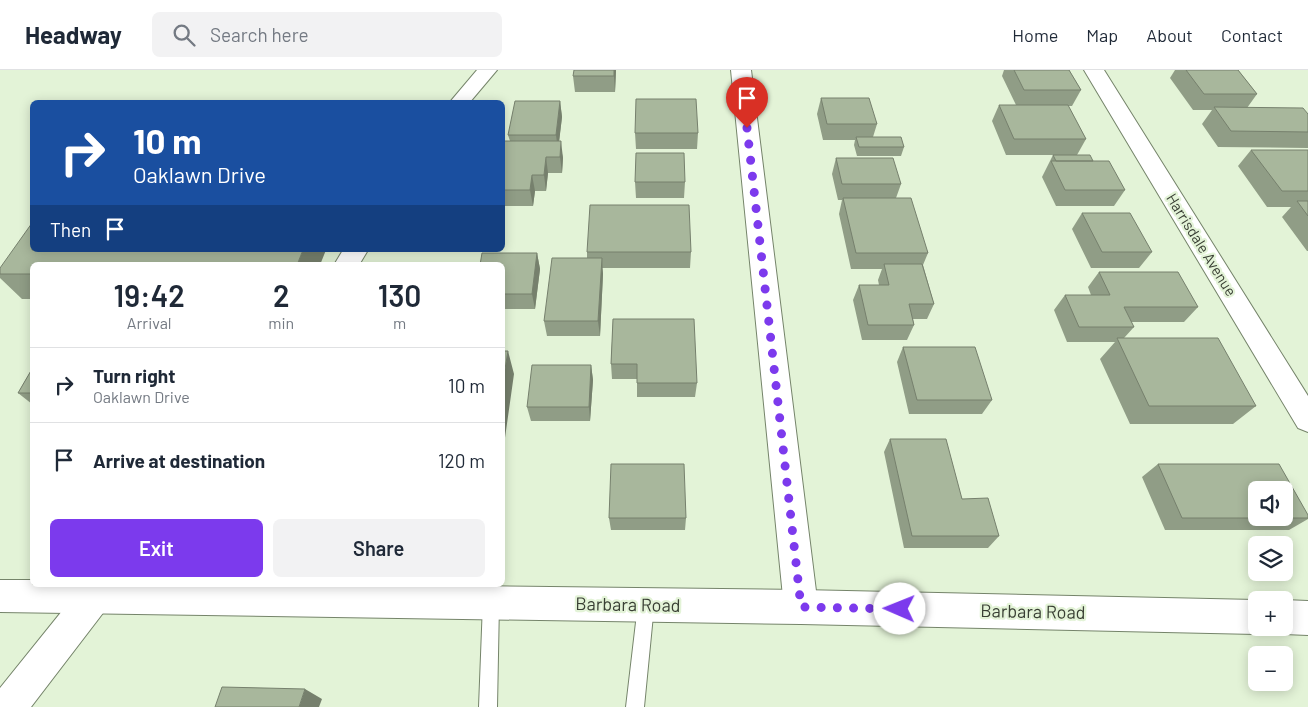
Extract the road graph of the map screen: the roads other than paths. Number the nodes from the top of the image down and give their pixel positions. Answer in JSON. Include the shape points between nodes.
{"nodes":[{"id":1,"x":487,"y":70,"type":"edge"},
{"id":2,"x":740,"y":70,"type":"edge"},
{"id":3,"x":1094,"y":70,"type":"edge"},
{"id":4,"x":462,"y":100,"type":"edge"},
{"id":5,"x":1308,"y":420,"type":"edge"},
{"id":6,"x":100,"y":591,"type":"edge"},
{"id":7,"x":0,"y":596,"type":"edge"},
{"id":8,"x":491,"y":603,"type":"junction"},
{"id":9,"x":646,"y":605,"type":"junction"},
{"id":10,"x":801,"y":607,"type":"junction"},
{"id":11,"x":1248,"y":617,"type":"edge"},
{"id":12,"x":1293,"y":617,"type":"edge"},
{"id":13,"x":1308,"y":618,"type":"edge"},
{"id":14,"x":8,"y":707,"type":"edge"},
{"id":15,"x":488,"y":707,"type":"edge"},
{"id":16,"x":635,"y":707,"type":"edge"}],
"edges":[{"from":1,"to":4,"type":"street"},
{"from":2,"to":10,"type":"street"},
{"from":3,"to":5,"type":"street","name":"Harrisdale Avenue"},
{"from":6,"to":7,"type":"street","name":"Barbara Road"},
{"from":6,"to":8,"type":"street","name":"Barbara Road"},
{"from":6,"to":14,"type":"street"},
{"from":8,"to":9,"type":"street","name":"Barbara Road"},
{"from":8,"to":15,"type":"lane"},
{"from":9,"to":10,"type":"street","name":"Barbara Road"},
{"from":9,"to":16,"type":"lane"},
{"from":10,"to":11,"type":"street","name":"Barbara Road"},
{"from":12,"to":13,"type":"street"}]}
